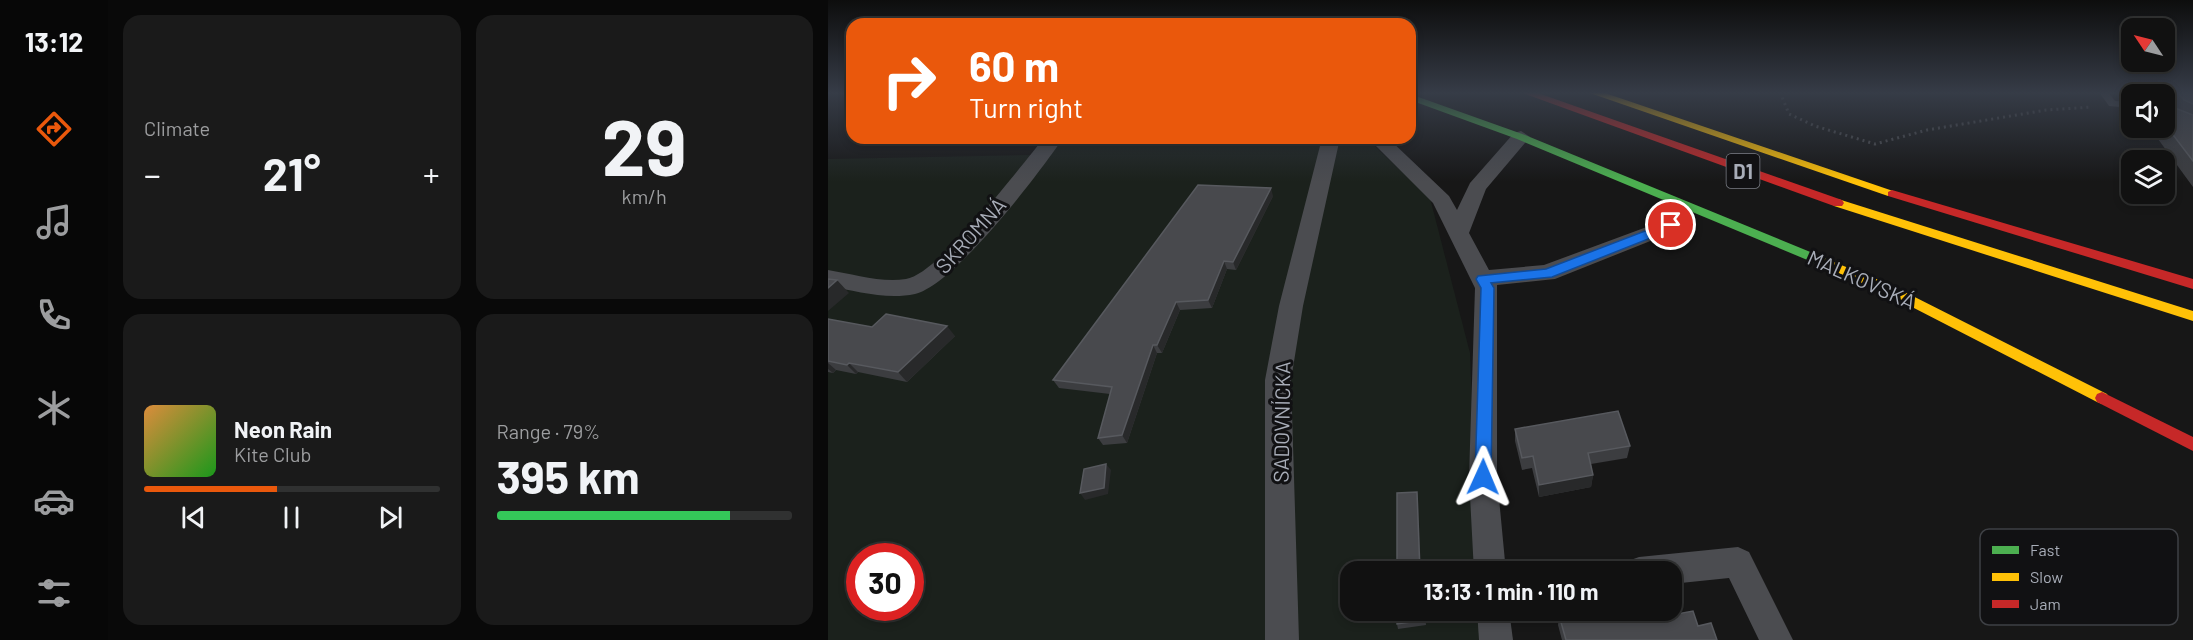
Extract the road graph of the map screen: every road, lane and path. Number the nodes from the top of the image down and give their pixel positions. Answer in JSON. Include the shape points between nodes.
{"nodes":[{"id":1,"x":1479,"y":122,"type":"edge"},
{"id":2,"x":1607,"y":122,"type":"edge"},
{"id":3,"x":1680,"y":122,"type":"edge"},
{"id":4,"x":1806,"y":122,"type":"edge"},
{"id":5,"x":1975,"y":122,"type":"edge"},
{"id":6,"x":1521,"y":137,"type":"junction"},
{"id":7,"x":1049,"y":144,"type":"edge"},
{"id":8,"x":1330,"y":144,"type":"edge"},
{"id":9,"x":1383,"y":144,"type":"edge"},
{"id":10,"x":1671,"y":225,"type":"dead end"},
{"id":11,"x":1459,"y":232,"type":"junction"},
{"id":12,"x":828,"y":278,"type":"edge"},
{"id":13,"x":1482,"y":279,"type":"junction"},
{"id":14,"x":2193,"y":284,"type":"edge"},
{"id":15,"x":2193,"y":316,"type":"edge"},
{"id":16,"x":2193,"y":444,"type":"edge"},
{"id":17,"x":1489,"y":561,"type":"edge"},
{"id":18,"x":1682,"y":568,"type":"edge"},
{"id":19,"x":1494,"y":621,"type":"edge"},
{"id":20,"x":1282,"y":640,"type":"edge"},
{"id":21,"x":1496,"y":640,"type":"edge"},
{"id":22,"x":1776,"y":640,"type":"edge"}],
"edges":[{"from":1,"to":6,"type":"main road","name":"MALKOVSKÁ"},
{"from":2,"to":15,"type":"main road","number":"D1","via":[[1962,246]]},
{"from":3,"to":14,"type":"main road","number":"D1","via":[[1928,206]]},
{"from":4,"to":5,"type":"path","via":[[1875,144]]},
{"from":6,"to":11,"type":"street","via":[[1477,187]]},
{"from":6,"to":16,"type":"main road","name":"MALKOVSKÁ","via":[[1884,287]]},
{"from":7,"to":12,"type":"street","name":"SKROMNÁ","via":[[973,235],[930,279],[900,288]]},
{"from":8,"to":20,"type":"street","name":"SADOVNÍCKA","via":[[1291,306],[1278,380]]},
{"from":9,"to":11,"type":"street","via":[[1442,200]]},
{"from":10,"to":13,"type":"street","via":[[1547,273]]},
{"from":11,"to":13,"type":"street"},
{"from":13,"to":17,"type":"street","via":[[1487,288],[1483,477]]},
{"from":18,"to":22,"type":"street","via":[[1738,562]]},
{"from":19,"to":21,"type":"street"}]}
